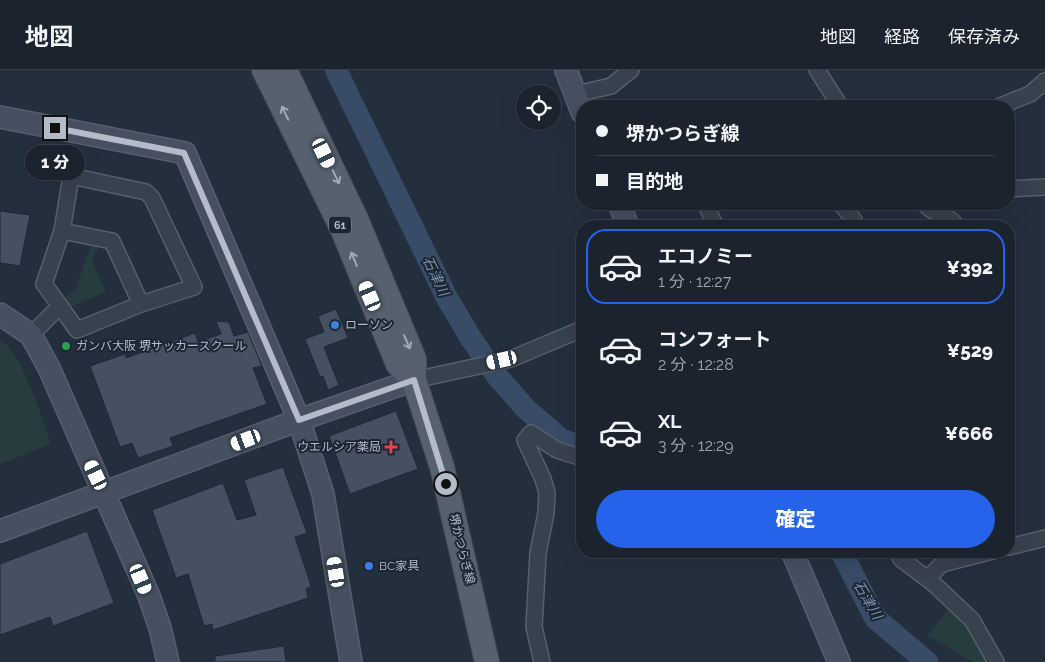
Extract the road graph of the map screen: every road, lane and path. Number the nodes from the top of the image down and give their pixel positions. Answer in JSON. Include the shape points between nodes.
{"nodes":[{"id":1,"x":264,"y":70,"type":"edge"},
{"id":2,"x":284,"y":70,"type":"edge"},
{"id":3,"x":566,"y":70,"type":"edge"},
{"id":4,"x":631,"y":70,"type":"edge"},
{"id":5,"x":817,"y":70,"type":"edge"},
{"id":6,"x":1045,"y":81,"type":"edge"},
{"id":7,"x":577,"y":100,"type":"edge"},
{"id":8,"x":586,"y":100,"type":"edge"},
{"id":9,"x":836,"y":100,"type":"edge"},
{"id":10,"x":1015,"y":100,"type":"edge"},
{"id":11,"x":0,"y":117,"type":"edge"},
{"id":12,"x":1045,"y":187,"type":"edge"},
{"id":13,"x":1015,"y":189,"type":"edge"},
{"id":14,"x":846,"y":210,"type":"edge"},
{"id":15,"x":929,"y":210,"type":"edge"},
{"id":16,"x":854,"y":220,"type":"edge"},
{"id":17,"x":952,"y":220,"type":"edge"},
{"id":18,"x":62,"y":231,"type":"junction"},
{"id":19,"x":141,"y":304,"type":"junction"},
{"id":20,"x":60,"y":306,"type":"junction"},
{"id":21,"x":0,"y":314,"type":"edge"},
{"id":22,"x":576,"y":331,"type":"edge"},
{"id":23,"x":32,"y":335,"type":"junction"},
{"id":24,"x":414,"y":380,"type":"junction"},
{"id":25,"x":299,"y":420,"type":"junction"},
{"id":26,"x":576,"y":456,"type":"edge"},
{"id":27,"x":104,"y":493,"type":"junction"},
{"id":28,"x":0,"y":531,"type":"edge"},
{"id":29,"x":1045,"y":538,"type":"edge"},
{"id":30,"x":1015,"y":546,"type":"edge"},
{"id":31,"x":795,"y":558,"type":"edge"},
{"id":32,"x":901,"y":558,"type":"edge"},
{"id":33,"x":966,"y":558,"type":"edge"},
{"id":34,"x":927,"y":579,"type":"junction"},
{"id":35,"x":168,"y":662,"type":"edge"},
{"id":36,"x":350,"y":662,"type":"edge"},
{"id":37,"x":487,"y":662,"type":"edge"},
{"id":38,"x":542,"y":662,"type":"edge"},
{"id":39,"x":839,"y":662,"type":"edge"},
{"id":40,"x":996,"y":662,"type":"edge"}],
"edges":[{"from":24,"to":1,"type":"main road","name":"堺かつらぎ線","number":"61","one_way":true,"via":[[398,364],[342,228]]},
{"from":2,"to":24,"type":"main road","name":"堺かつらぎ線","number":"61","one_way":true,"via":[[356,219],[414,359]]},
{"from":3,"to":7,"type":"street"},
{"from":4,"to":8,"type":"street"},
{"from":5,"to":9,"type":"street"},
{"from":6,"to":10,"type":"street","via":[[1030,94]]},
{"from":11,"to":25,"type":"street","via":[[184,153]]},
{"from":12,"to":13,"type":"street"},
{"from":14,"to":16,"type":"street"},
{"from":15,"to":17,"type":"street"},
{"from":18,"to":19,"type":"street","via":[[112,241]]},
{"from":18,"to":19,"type":"street","via":[[71,176],[146,192],[152,198],[194,287]]},
{"from":18,"to":20,"type":"street","via":[[44,284]]},
{"from":19,"to":20,"type":"street","via":[[77,330]]},
{"from":20,"to":23,"type":"street"},
{"from":21,"to":23,"type":"street"},
{"from":22,"to":24,"type":"street","via":[[511,359]]},
{"from":23,"to":27,"type":"street"},
{"from":24,"to":25,"type":"street"},
{"from":24,"to":37,"type":"main road","name":"堺かつらぎ線","number":"61","via":[[442,467]]},
{"from":25,"to":27,"type":"street"},
{"from":25,"to":36,"type":"street","via":[[323,494]]},
{"from":26,"to":38,"type":"street","via":[[557,450],[531,433],[525,440],[547,493],[538,553],[534,627]]},
{"from":27,"to":28,"type":"street"},
{"from":27,"to":35,"type":"street","via":[[149,596]]},
{"from":29,"to":30,"type":"street"},
{"from":31,"to":39,"type":"street"},
{"from":32,"to":34,"type":"street"},
{"from":33,"to":34,"type":"street","via":[[942,564]]},
{"from":34,"to":40,"type":"street","via":[[972,620]]}]}
